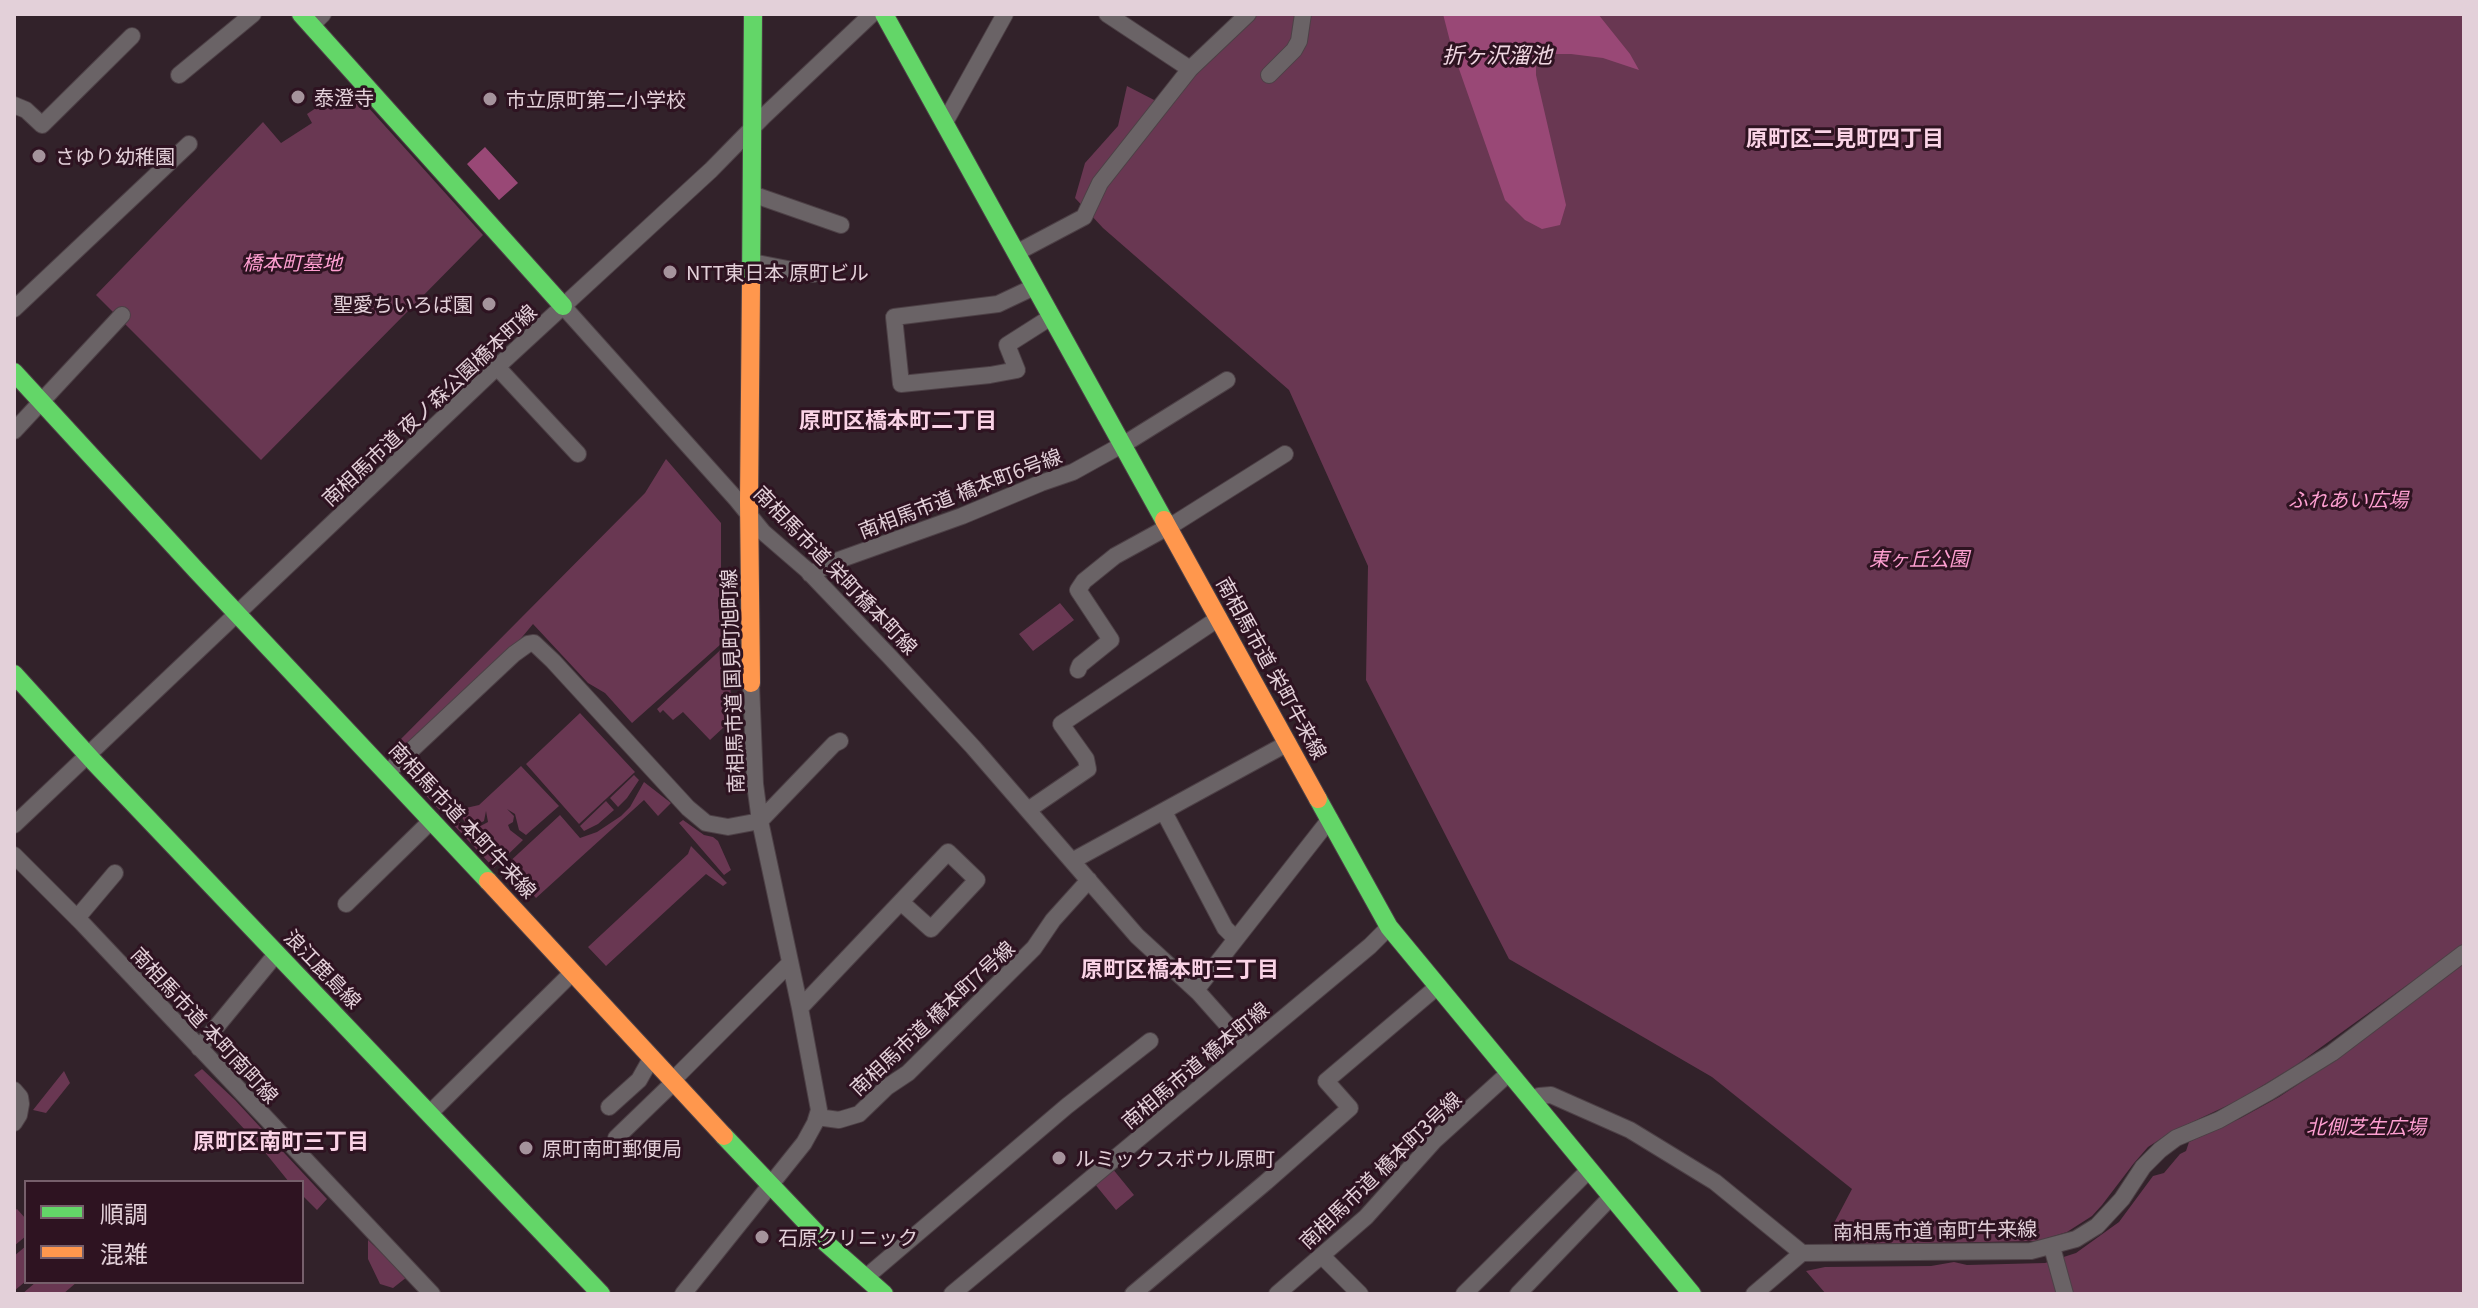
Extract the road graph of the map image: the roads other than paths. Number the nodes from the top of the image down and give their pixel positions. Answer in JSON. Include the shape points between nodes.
{"nodes":[{"id":1,"x":253,"y":14,"type":"edge"},
{"id":2,"x":753,"y":14,"type":"edge"},
{"id":3,"x":872,"y":14,"type":"edge"},
{"id":4,"x":884,"y":14,"type":"edge"},
{"id":5,"x":1005,"y":14,"type":"edge"},
{"id":6,"x":1107,"y":14,"type":"edge"},
{"id":7,"x":1248,"y":14,"type":"edge"},
{"id":8,"x":1303,"y":14,"type":"edge"},
{"id":9,"x":311,"y":18,"type":"edge"},
{"id":10,"x":132,"y":36,"type":"dead end"},
{"id":11,"x":1190,"y":69,"type":"junction"},
{"id":12,"x":179,"y":75,"type":"dead end"},
{"id":13,"x":1269,"y":75,"type":"dead end"},
{"id":14,"x":14,"y":105,"type":"edge"},
{"id":15,"x":944,"y":124,"type":"junction"},
{"id":16,"x":752,"y":129,"type":"junction"},
{"id":17,"x":189,"y":144,"type":"dead end"},
{"id":18,"x":752,"y":194,"type":"junction"},
{"id":19,"x":841,"y":225,"type":"dead end"},
{"id":20,"x":1016,"y":253,"type":"junction"},
{"id":21,"x":752,"y":262,"type":"junction"},
{"id":22,"x":813,"y":274,"type":"dead end"},
{"id":23,"x":1034,"y":287,"type":"junction"},
{"id":24,"x":563,"y":306,"type":"junction"},
{"id":25,"x":14,"y":309,"type":"edge"},
{"id":26,"x":122,"y":315,"type":"dead end"},
{"id":27,"x":1051,"y":317,"type":"junction"},
{"id":28,"x":497,"y":367,"type":"junction"},
{"id":29,"x":14,"y":372,"type":"edge"},
{"id":30,"x":1227,"y":380,"type":"dead end"},
{"id":31,"x":41,"y":401,"type":"junction"},
{"id":32,"x":14,"y":431,"type":"edge"},
{"id":33,"x":1122,"y":446,"type":"junction"},
{"id":34,"x":578,"y":454,"type":"dead end"},
{"id":35,"x":1285,"y":454,"type":"dead end"},
{"id":36,"x":750,"y":516,"type":"junction"},
{"id":37,"x":1167,"y":526,"type":"junction"},
{"id":38,"x":810,"y":574,"type":"junction"},
{"id":39,"x":238,"y":613,"type":"junction"},
{"id":40,"x":1219,"y":618,"type":"junction"},
{"id":41,"x":1078,"y":670,"type":"dead end"},
{"id":42,"x":14,"y":674,"type":"edge"},
{"id":43,"x":751,"y":683,"type":"joint"},
{"id":44,"x":840,"y":741,"type":"dead end"},
{"id":45,"x":1288,"y":743,"type":"junction"},
{"id":46,"x":89,"y":755,"type":"junction"},
{"id":47,"x":388,"y":772,"type":"junction"},
{"id":48,"x":1028,"y":810,"type":"junction"},
{"id":49,"x":1164,"y":812,"type":"junction"},
{"id":50,"x":1330,"y":819,"type":"junction"},
{"id":51,"x":432,"y":820,"type":"junction"},
{"id":52,"x":760,"y":821,"type":"junction"},
{"id":53,"x":14,"y":825,"type":"edge"},
{"id":54,"x":14,"y":855,"type":"edge"},
{"id":55,"x":1072,"y":861,"type":"junction"},
{"id":56,"x":115,"y":873,"type":"dead end"},
{"id":57,"x":1089,"y":880,"type":"junction"},
{"id":58,"x":902,"y":903,"type":"junction"},
{"id":59,"x":346,"y":904,"type":"dead end"},
{"id":60,"x":77,"y":918,"type":"junction"},
{"id":61,"x":1389,"y":927,"type":"junction"},
{"id":62,"x":1235,"y":938,"type":"junction"},
{"id":63,"x":277,"y":953,"type":"junction"},
{"id":64,"x":2464,"y":953,"type":"edge"},
{"id":65,"x":790,"y":963,"type":"junction"},
{"id":66,"x":573,"y":972,"type":"junction"},
{"id":67,"x":1437,"y":987,"type":"junction"},
{"id":68,"x":1196,"y":990,"type":"junction"},
{"id":69,"x":800,"y":1008,"type":"junction"},
{"id":70,"x":1150,"y":1041,"type":"dead end"},
{"id":71,"x":1247,"y":1047,"type":"junction"},
{"id":72,"x":199,"y":1048,"type":"junction"},
{"id":73,"x":652,"y":1057,"type":"junction"},
{"id":74,"x":1509,"y":1073,"type":"junction"},
{"id":75,"x":673,"y":1081,"type":"junction"},
{"id":76,"x":14,"y":1090,"type":"edge"},
{"id":77,"x":1531,"y":1099,"type":"junction"},
{"id":78,"x":609,"y":1107,"type":"dead end"},
{"id":79,"x":430,"y":1113,"type":"junction"},
{"id":80,"x":817,"y":1117,"type":"junction"},
{"id":81,"x":14,"y":1123,"type":"edge"},
{"id":82,"x":616,"y":1138,"type":"dead end"},
{"id":83,"x":1589,"y":1170,"type":"junction"},
{"id":84,"x":769,"y":1185,"type":"junction"},
{"id":85,"x":1611,"y":1197,"type":"junction"},
{"id":86,"x":2052,"y":1247,"type":"junction"},
{"id":87,"x":1802,"y":1253,"type":"junction"},
{"id":88,"x":1322,"y":1256,"type":"junction"},
{"id":89,"x":865,"y":1278,"type":"junction"},
{"id":90,"x":432,"y":1294,"type":"edge"},
{"id":91,"x":601,"y":1294,"type":"edge"},
{"id":92,"x":683,"y":1294,"type":"edge"},
{"id":93,"x":884,"y":1294,"type":"edge"},
{"id":94,"x":952,"y":1294,"type":"edge"},
{"id":95,"x":1133,"y":1294,"type":"edge"},
{"id":96,"x":1277,"y":1294,"type":"edge"},
{"id":97,"x":1360,"y":1294,"type":"edge"},
{"id":98,"x":1464,"y":1294,"type":"edge"},
{"id":99,"x":1518,"y":1294,"type":"edge"},
{"id":100,"x":1692,"y":1294,"type":"edge"},
{"id":101,"x":1754,"y":1294,"type":"edge"},
{"id":102,"x":2065,"y":1294,"type":"edge"}],
"edges":[{"from":1,"to":12,"type":"street"},
{"from":2,"to":16,"type":"street","name":"南相馬市道 国見町旭町線"},
{"from":3,"to":16,"type":"street","name":"南相馬市道 夜ノ森公園橋本町線"},
{"from":4,"to":15,"type":"street","name":"南相馬市道 栄町牛来線"},
{"from":5,"to":15,"type":"street"},
{"from":6,"to":11,"type":"street"},
{"from":7,"to":11,"type":"street"},
{"from":8,"to":13,"type":"street","via":[[1294,50]]},
{"from":9,"to":24,"type":"street","name":"南相馬市道 栄町橋本町線"},
{"from":10,"to":14,"type":"street","via":[[42,125]]},
{"from":11,"to":20,"type":"street","via":[[1100,183],[1084,217]]},
{"from":15,"to":20,"type":"street","name":"南相馬市道 栄町牛来線"},
{"from":16,"to":18,"type":"street","name":"南相馬市道 国見町旭町線"},
{"from":16,"to":24,"type":"street","name":"南相馬市道 夜ノ森公園橋本町線"},
{"from":17,"to":25,"type":"street"},
{"from":18,"to":19,"type":"street"},
{"from":18,"to":21,"type":"street","name":"南相馬市道 国見町旭町線"},
{"from":20,"to":23,"type":"street","name":"南相馬市道 栄町牛来線"},
{"from":21,"to":22,"type":"street"},
{"from":21,"to":36,"type":"street","name":"南相馬市道 国見町旭町線"},
{"from":23,"to":27,"type":"street","name":"南相馬市道 栄町牛来線"},
{"from":23,"to":27,"type":"street","via":[[998,304],[894,317],[901,384],[1017,370],[1007,345]]},
{"from":24,"to":28,"type":"street","name":"南相馬市道 夜ノ森公園橋本町線"},
{"from":24,"to":36,"type":"street","name":"南相馬市道 栄町橋本町線"},
{"from":26,"to":31,"type":"street"},
{"from":27,"to":33,"type":"street","name":"南相馬市道 栄町牛来線"},
{"from":28,"to":34,"type":"street"},
{"from":28,"to":39,"type":"street","name":"南相馬市道 夜ノ森公園橋本町線"},
{"from":29,"to":31,"type":"street","name":"南相馬市道 本町牛来線"},
{"from":30,"to":33,"type":"street","name":"南相馬市道 橋本町6号線"},
{"from":31,"to":32,"type":"street"},
{"from":31,"to":39,"type":"street","name":"南相馬市道 本町牛来線"},
{"from":33,"to":37,"type":"street","name":"南相馬市道 栄町牛来線"},
{"from":33,"to":38,"type":"street","name":"南相馬市道 橋本町6号線","via":[[1057,479]]},
{"from":35,"to":37,"type":"street"},
{"from":36,"to":38,"type":"street","name":"南相馬市道 栄町橋本町線"},
{"from":36,"to":43,"type":"street","name":"南相馬市道 国見町旭町線"},
{"from":37,"to":40,"type":"street","name":"南相馬市道 栄町牛来線"},
{"from":37,"to":41,"type":"street","via":[[1115,556],[1078,590],[1111,640]]},
{"from":38,"to":48,"type":"street","name":"南相馬市道 栄町橋本町線"},
{"from":39,"to":46,"type":"street","name":"南相馬市道 夜ノ森公園橋本町線"},
{"from":39,"to":47,"type":"street","name":"南相馬市道 本町牛来線"},
{"from":40,"to":45,"type":"street","name":"南相馬市道 栄町牛来線"},
{"from":40,"to":48,"type":"street","via":[[1061,724],[1088,769]]},
{"from":42,"to":46,"type":"street","name":"浪江鹿島線"},
{"from":43,"to":52,"type":"street","name":"南相馬市道 国見町旭町線"},
{"from":44,"to":52,"type":"street"},
{"from":45,"to":49,"type":"street"},
{"from":45,"to":50,"type":"street","name":"南相馬市道 栄町牛来線"},
{"from":46,"to":53,"type":"street","name":"南相馬市道 夜ノ森公園橋本町線"},
{"from":46,"to":63,"type":"street","name":"浪江鹿島線"},
{"from":47,"to":51,"type":"street","name":"南相馬市道 本町牛来線"},
{"from":47,"to":52,"type":"street","via":[[514,654],[534,643],[696,816],[728,827]]},
{"from":48,"to":55,"type":"street","name":"南相馬市道 栄町橋本町線"},
{"from":49,"to":55,"type":"street"},
{"from":49,"to":62,"type":"street"},
{"from":50,"to":61,"type":"street","name":"南相馬市道 栄町牛来線"},
{"from":50,"to":62,"type":"street"},
{"from":51,"to":59,"type":"street"},
{"from":51,"to":66,"type":"street","name":"南相馬市道 本町牛来線"},
{"from":52,"to":65,"type":"street","name":"南相馬市道 国見町旭町線"},
{"from":54,"to":60,"type":"street","name":"南相馬市道 本町南町線"},
{"from":55,"to":57,"type":"street","name":"南相馬市道 栄町橋本町線"},
{"from":56,"to":60,"type":"street"},
{"from":57,"to":68,"type":"street","name":"南相馬市道 栄町橋本町線","via":[[1137,936]]},
{"from":57,"to":80,"type":"street","name":"南相馬市道 橋本町7号線","via":[[1034,948],[908,1073],[859,1114],[839,1120]]},
{"from":58,"to":58,"type":"street","via":[[948,852],[977,880],[931,929]]},
{"from":58,"to":69,"type":"street"},
{"from":60,"to":72,"type":"street","name":"南相馬市道 本町南町線"},
{"from":61,"to":67,"type":"street","name":"南相馬市道 栄町牛来線"},
{"from":61,"to":71,"type":"street","name":"南相馬市道 橋本町線"},
{"from":62,"to":68,"type":"street"},
{"from":63,"to":72,"type":"street"},
{"from":63,"to":79,"type":"street","name":"浪江鹿島線"},
{"from":64,"to":86,"type":"street","name":"南相馬市道 南町牛来線","via":[[2332,1053],[2219,1120],[2176,1138],[2143,1167],[2097,1226]]},
{"from":65,"to":69,"type":"street","name":"南相馬市道 国見町旭町線"},
{"from":65,"to":75,"type":"street"},
{"from":66,"to":73,"type":"street","name":"南相馬市道 本町牛来線"},
{"from":66,"to":79,"type":"street"},
{"from":67,"to":74,"type":"street","name":"南相馬市道 栄町牛来線"},
{"from":67,"to":95,"type":"street","via":[[1326,1081],[1350,1108]]},
{"from":68,"to":71,"type":"street","name":"南相馬市道 栄町橋本町線"},
{"from":69,"to":80,"type":"street","name":"南相馬市道 国見町旭町線"},
{"from":70,"to":89,"type":"street"},
{"from":71,"to":94,"type":"street","name":"南相馬市道 橋本町線"},
{"from":72,"to":90,"type":"street","name":"南相馬市道 本町南町線"},
{"from":73,"to":75,"type":"street","name":"南相馬市道 本町牛来線"},
{"from":73,"to":78,"type":"street","via":[[639,1080]]},
{"from":74,"to":77,"type":"street","name":"南相馬市道 栄町牛来線"},
{"from":74,"to":88,"type":"street","name":"南相馬市道 橋本町3号線"},
{"from":75,"to":82,"type":"street"},
{"from":75,"to":84,"type":"street","name":"南相馬市道 本町牛来線"},
{"from":76,"to":81,"type":"street","via":[[21,1101]]},
{"from":77,"to":83,"type":"street","name":"南相馬市道 栄町牛来線"},
{"from":77,"to":87,"type":"street","via":[[1551,1095],[1630,1130],[1715,1182]]},
{"from":79,"to":91,"type":"street","name":"浪江鹿島線"},
{"from":80,"to":84,"type":"street","via":[[804,1143]]},
{"from":83,"to":85,"type":"street","name":"南相馬市道 栄町牛来線"},
{"from":83,"to":98,"type":"street"},
{"from":84,"to":89,"type":"street","name":"南相馬市道 本町牛来線"},
{"from":84,"to":92,"type":"street"},
{"from":85,"to":99,"type":"street"},
{"from":85,"to":100,"type":"street","name":"南相馬市道 栄町牛来線"},
{"from":86,"to":87,"type":"street","name":"南相馬市道 南町牛来線"},
{"from":86,"to":102,"type":"street"},
{"from":87,"to":101,"type":"street"},
{"from":88,"to":96,"type":"street","name":"南相馬市道 橋本町3号線"},
{"from":88,"to":97,"type":"street"},
{"from":89,"to":93,"type":"street","name":"南相馬市道 本町牛来線"}]}
